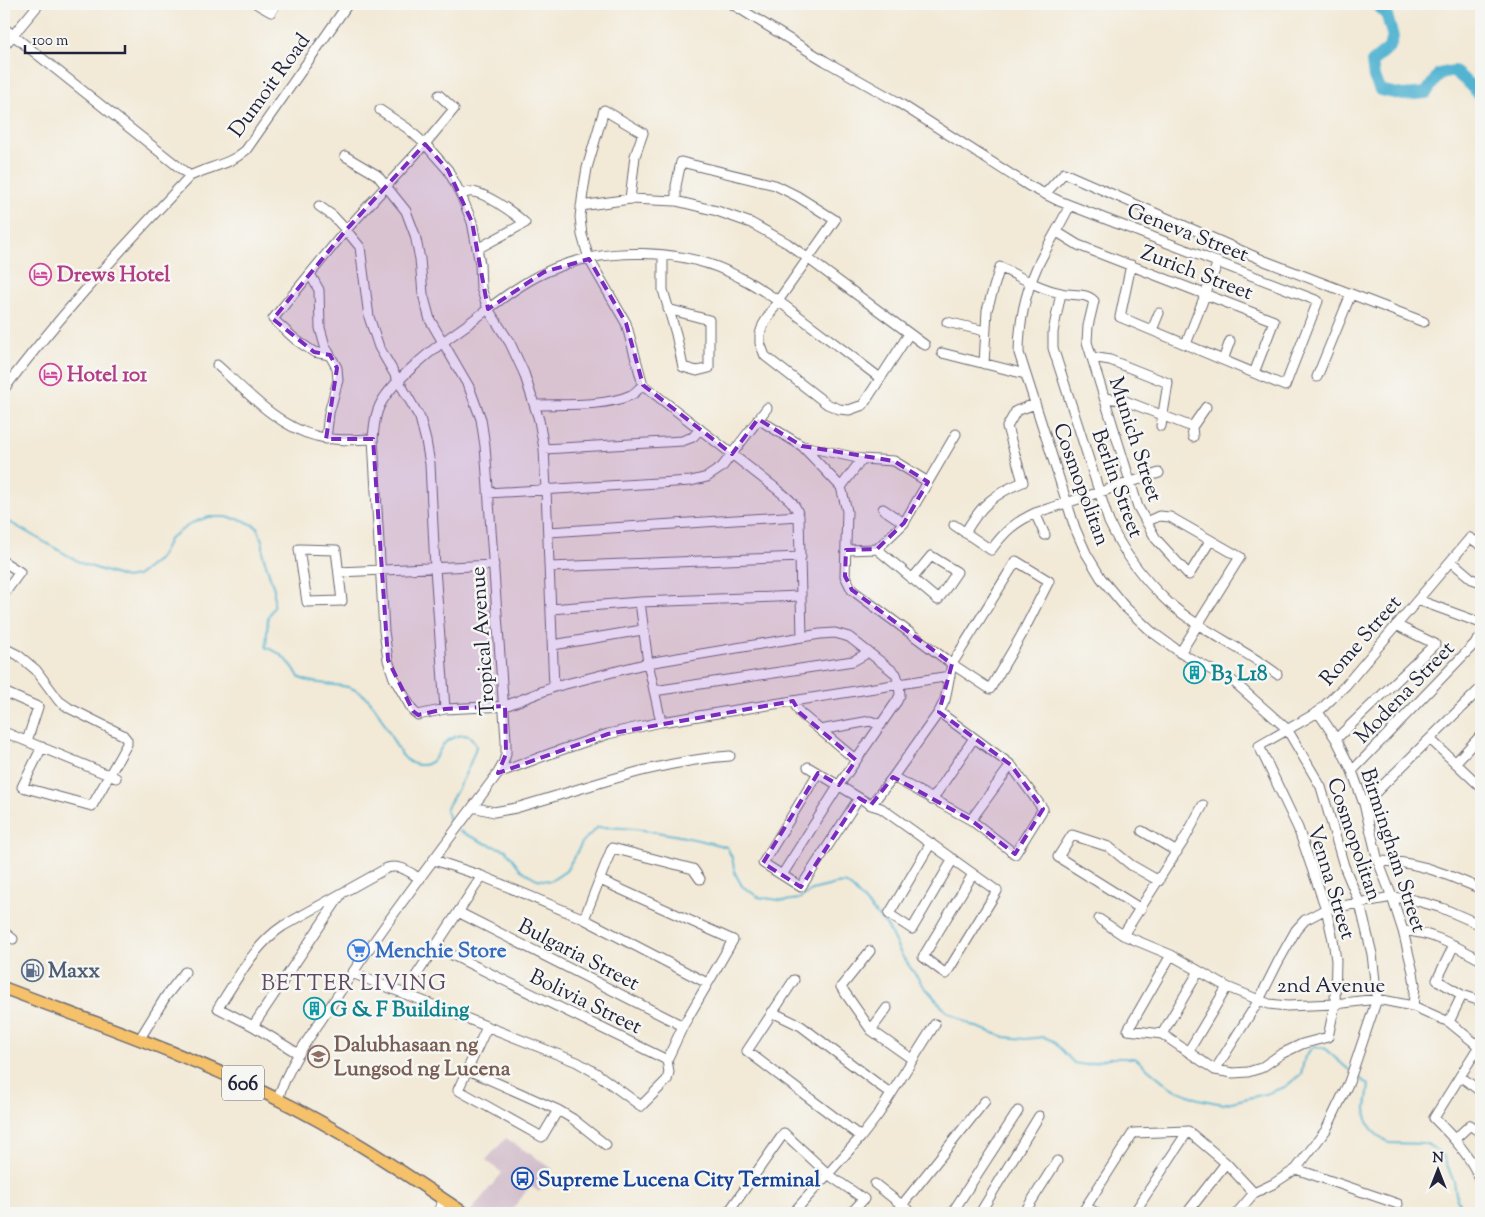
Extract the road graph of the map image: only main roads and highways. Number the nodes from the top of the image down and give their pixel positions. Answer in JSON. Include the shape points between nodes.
{"nodes":[{"id":1,"x":4,"y":988,"type":"edge"},
{"id":2,"x":464,"y":1213,"type":"edge"}],
"edges":[{"from":1,"to":2,"type":"main road","number":"606","via":[[216,1070],[278,1099],[326,1124]]}]}
